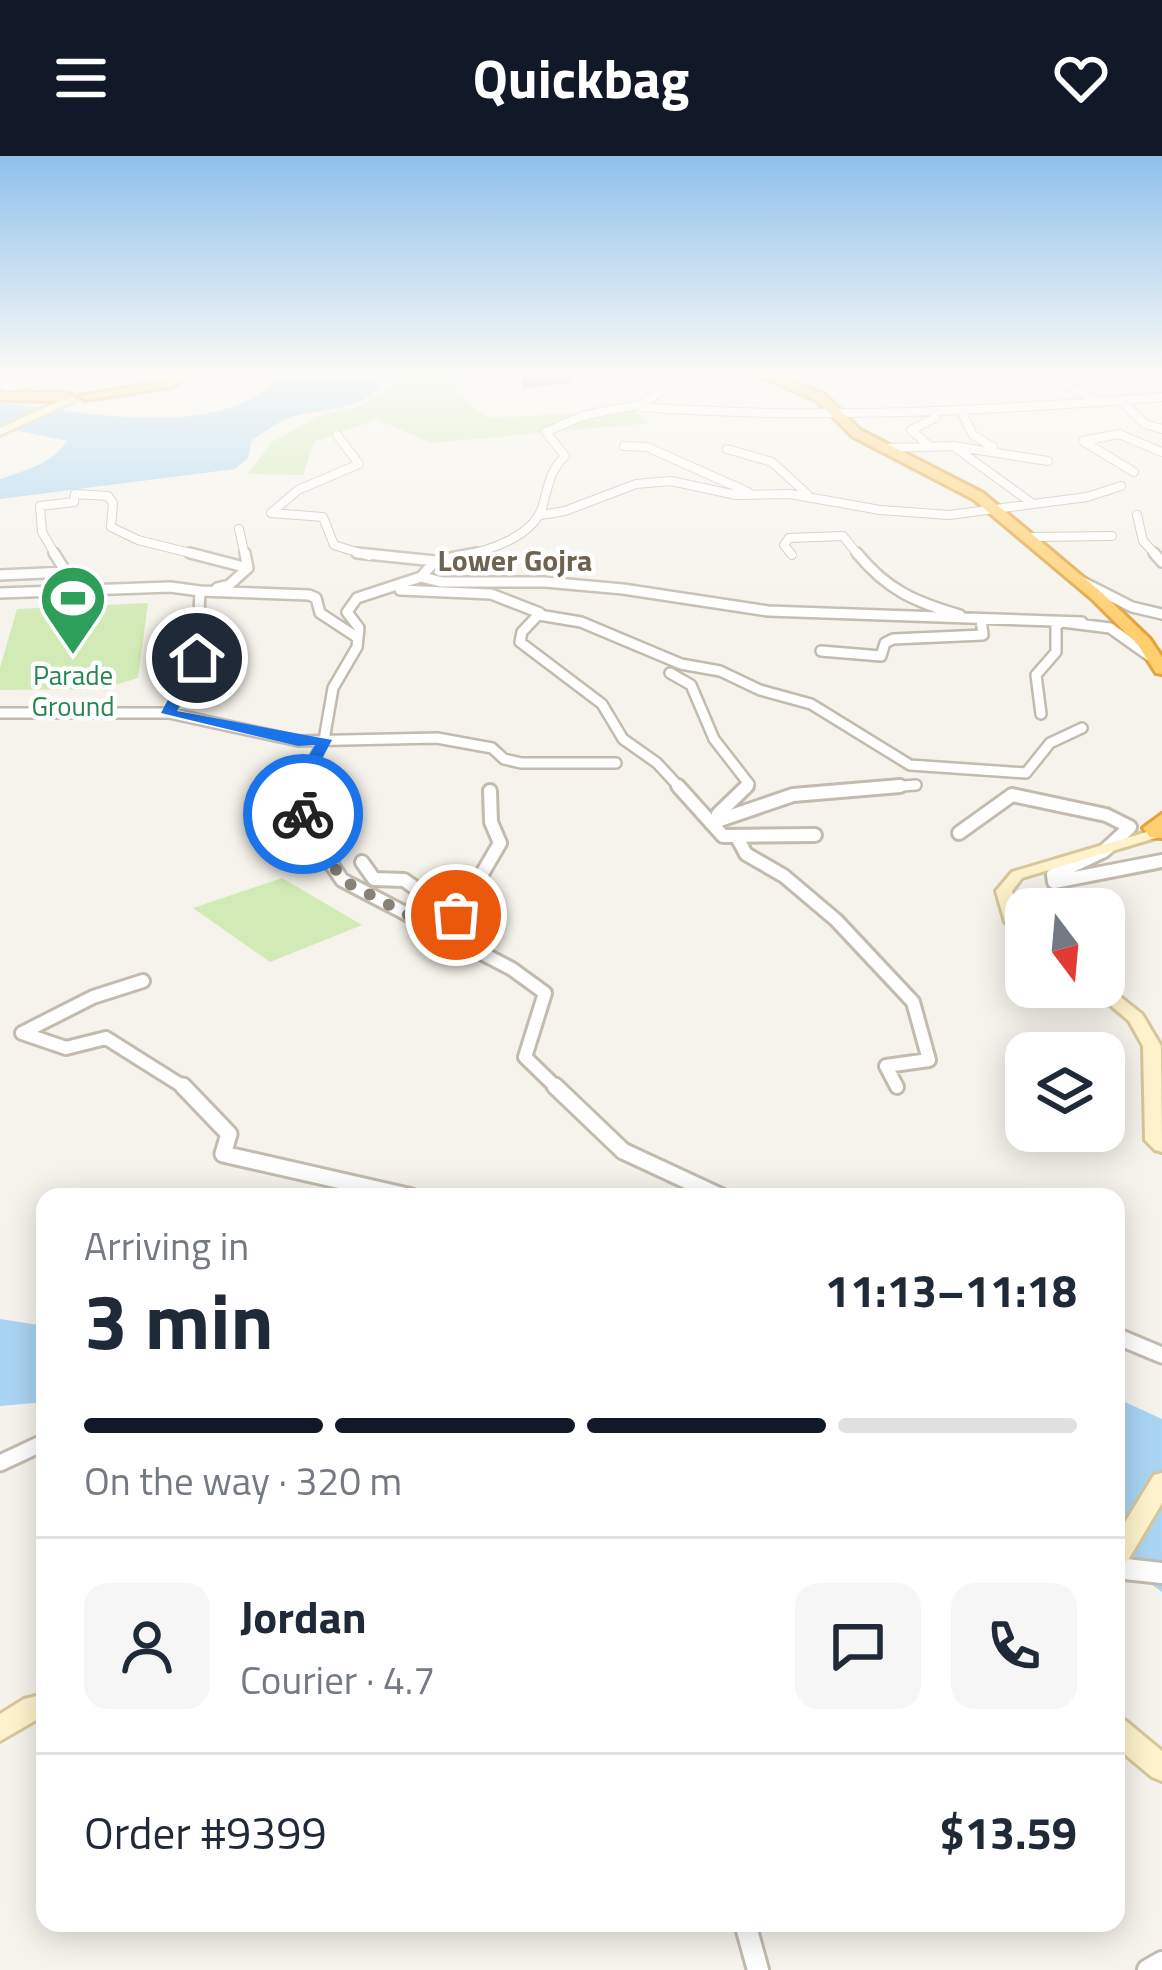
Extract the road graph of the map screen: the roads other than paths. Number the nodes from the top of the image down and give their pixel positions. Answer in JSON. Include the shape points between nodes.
{"nodes":[{"id":1,"x":355,"y":459,"type":"edge"},
{"id":2,"x":562,"y":459,"type":"edge"},
{"id":3,"x":675,"y":459,"type":"edge"},
{"id":4,"x":761,"y":459,"type":"edge"},
{"id":5,"x":910,"y":459,"type":"edge"},
{"id":6,"x":970,"y":459,"type":"edge"},
{"id":7,"x":1033,"y":459,"type":"edge"},
{"id":8,"x":1112,"y":459,"type":"edge"},
{"id":9,"x":1048,"y":461,"type":"dead end"},
{"id":10,"x":1134,"y":472,"type":"dead end"},
{"id":11,"x":1121,"y":486,"type":"dead end"},
{"id":12,"x":758,"y":496,"type":"junction"},
{"id":13,"x":811,"y":496,"type":"junction"},
{"id":14,"x":1033,"y":504,"type":"junction"},
{"id":15,"x":996,"y":509,"type":"junction"},
{"id":16,"x":540,"y":514,"type":"junction"},
{"id":17,"x":1137,"y":515,"type":"dead end"},
{"id":18,"x":239,"y":529,"type":"dead end"},
{"id":19,"x":1112,"y":536,"type":"dead end"},
{"id":20,"x":1030,"y":537,"type":"junction"},
{"id":21,"x":792,"y":555,"type":"dead end"},
{"id":22,"x":435,"y":561,"type":"junction"},
{"id":23,"x":1162,"y":562,"type":"edge"},
{"id":24,"x":248,"y":568,"type":"junction"},
{"id":25,"x":0,"y":575,"type":"edge"},
{"id":26,"x":421,"y":578,"type":"junction"},
{"id":27,"x":1075,"y":578,"type":"junction"},
{"id":28,"x":382,"y":590,"type":"junction"},
{"id":29,"x":200,"y":591,"type":"junction"},
{"id":30,"x":0,"y":592,"type":"edge"},
{"id":31,"x":1162,"y":614,"type":"edge"},
{"id":32,"x":538,"y":615,"type":"junction"},
{"id":33,"x":964,"y":619,"type":"junction"},
{"id":34,"x":982,"y":619,"type":"junction"},
{"id":35,"x":1082,"y":622,"type":"junction"},
{"id":36,"x":358,"y":638,"type":"junction"},
{"id":37,"x":820,"y":650,"type":"dead end"},
{"id":38,"x":1160,"y":665,"type":"edge"},
{"id":39,"x":670,"y":673,"type":"dead end"},
{"id":40,"x":0,"y":713,"type":"edge"},
{"id":41,"x":169,"y":713,"type":"junction"},
{"id":42,"x":1041,"y":714,"type":"dead end"},
{"id":43,"x":1082,"y":728,"type":"dead end"},
{"id":44,"x":325,"y":740,"type":"junction"},
{"id":45,"x":616,"y":764,"type":"dead end"},
{"id":46,"x":916,"y":785,"type":"dead end"},
{"id":47,"x":490,"y":791,"type":"dead end"},
{"id":48,"x":711,"y":823,"type":"junction"},
{"id":49,"x":1160,"y":828,"type":"edge"},
{"id":50,"x":958,"y":832,"type":"dead end"},
{"id":51,"x":814,"y":835,"type":"dead end"},
{"id":52,"x":738,"y":839,"type":"junction"},
{"id":53,"x":1119,"y":843,"type":"junction"},
{"id":54,"x":1162,"y":861,"type":"edge"},
{"id":55,"x":362,"y":862,"type":"dead end"},
{"id":56,"x":1006,"y":888,"type":"edge"},
{"id":57,"x":469,"y":926,"type":"junction"},
{"id":58,"x":454,"y":939,"type":"junction"},
{"id":59,"x":143,"y":981,"type":"dead end"},
{"id":60,"x":1123,"y":1008,"type":"edge"},
{"id":61,"x":897,"y":1087,"type":"dead end"},
{"id":62,"x":1162,"y":1146,"type":"edge"},
{"id":63,"x":372,"y":1188,"type":"edge"},
{"id":64,"x":703,"y":1188,"type":"edge"},
{"id":65,"x":1125,"y":1340,"type":"edge"},
{"id":66,"x":1162,"y":1355,"type":"edge"},
{"id":67,"x":36,"y":1446,"type":"edge"},
{"id":68,"x":0,"y":1463,"type":"edge"},
{"id":69,"x":1162,"y":1482,"type":"edge"},
{"id":70,"x":1125,"y":1543,"type":"edge"},
{"id":71,"x":1125,"y":1569,"type":"edge"},
{"id":72,"x":1162,"y":1574,"type":"edge"},
{"id":73,"x":36,"y":1708,"type":"edge"},
{"id":74,"x":0,"y":1730,"type":"edge"},
{"id":75,"x":1125,"y":1737,"type":"edge"},
{"id":76,"x":1162,"y":1768,"type":"edge"},
{"id":77,"x":747,"y":1932,"type":"edge"},
{"id":78,"x":1162,"y":1962,"type":"edge"},
{"id":79,"x":758,"y":1970,"type":"edge"},
{"id":80,"x":1148,"y":1970,"type":"edge"}],
"edges":[{"from":1,"to":22,"type":"street","via":[[359,464],[298,490],[271,513],[323,517],[334,544],[348,551]]},
{"from":2,"to":16,"type":"street","via":[[550,471]]},
{"from":3,"to":12,"type":"street"},
{"from":4,"to":13,"type":"street"},
{"from":5,"to":15,"type":"highway"},
{"from":6,"to":14,"type":"street"},
{"from":7,"to":9,"type":"street"},
{"from":8,"to":10,"type":"street"},
{"from":11,"to":14,"type":"street"},
{"from":12,"to":13,"type":"street"},
{"from":12,"to":16,"type":"street","via":[[670,481]]},
{"from":13,"to":15,"type":"street","via":[[926,514]]},
{"from":14,"to":15,"type":"street"},
{"from":15,"to":20,"type":"highway"},
{"from":16,"to":22,"type":"street","via":[[495,550]]},
{"from":17,"to":23,"type":"street","via":[[1143,541]]},
{"from":18,"to":24,"type":"street"},
{"from":19,"to":20,"type":"street"},
{"from":20,"to":27,"type":"highway"},
{"from":21,"to":33,"type":"street","via":[[789,538],[843,536],[908,600]]},
{"from":22,"to":26,"type":"street"},
{"from":24,"to":25,"type":"street","via":[[138,540],[110,527],[108,496],[75,494],[74,502],[38,511],[66,572]]},
{"from":24,"to":29,"type":"street","via":[[229,585]]},
{"from":26,"to":28,"type":"street"},
{"from":26,"to":33,"type":"street","via":[[545,582],[768,611]]},
{"from":27,"to":31,"type":"street"},
{"from":27,"to":38,"type":"highway"},
{"from":28,"to":32,"type":"street","via":[[446,590],[526,603]]},
{"from":28,"to":36,"type":"street","via":[[357,598],[347,612]]},
{"from":29,"to":30,"type":"street"},
{"from":29,"to":36,"type":"street","via":[[309,595],[320,613]]},
{"from":29,"to":41,"type":"street","via":[[197,658]]},
{"from":32,"to":43,"type":"street","via":[[581,622],[811,704],[910,765],[1026,773],[1050,743]]},
{"from":32,"to":48,"type":"street","via":[[520,642],[602,704],[622,739],[657,763]]},
{"from":33,"to":34,"type":"street"},
{"from":34,"to":35,"type":"street"},
{"from":34,"to":37,"type":"street","via":[[983,635],[893,639],[881,656]]},
{"from":35,"to":38,"type":"street","via":[[1110,628]]},
{"from":35,"to":42,"type":"street","via":[[1056,626],[1056,652],[1036,675]]},
{"from":36,"to":44,"type":"street","via":[[333,688]]},
{"from":39,"to":48,"type":"street","via":[[691,685],[714,739],[749,784]]},
{"from":40,"to":41,"type":"street"},
{"from":41,"to":44,"type":"street"},
{"from":44,"to":45,"type":"street","via":[[437,738],[492,748],[521,763]]},
{"from":44,"to":58,"type":"street","via":[[305,777],[302,820],[342,880]]},
{"from":46,"to":48,"type":"street","via":[[793,795]]},
{"from":47,"to":57,"type":"street","via":[[500,843],[472,891],[477,904]]},
{"from":48,"to":52,"type":"street"},
{"from":49,"to":53,"type":"main road"},
{"from":50,"to":53,"type":"street","via":[[1012,795],[1120,820],[1130,827]]},
{"from":51,"to":52,"type":"street"},
{"from":52,"to":61,"type":"street","via":[[746,854],[836,920],[913,1002],[929,1060],[886,1066]]},
{"from":53,"to":54,"type":"street","via":[[1053,875],[1054,882]]},
{"from":53,"to":56,"type":"main road","via":[[1017,875]]},
{"from":55,"to":57,"type":"street","via":[[374,879],[404,880]]},
{"from":57,"to":58,"type":"street"},
{"from":58,"to":64,"type":"street","via":[[545,993],[526,1057],[623,1151]]},
{"from":59,"to":63,"type":"street","via":[[22,1033],[66,1048],[106,1038],[207,1103],[229,1134],[223,1154]]},
{"from":60,"to":62,"type":"main road","via":[[1152,1046],[1155,1141]]},
{"from":65,"to":66,"type":"street"},
{"from":67,"to":68,"type":"street"},
{"from":69,"to":70,"type":"main road"},
{"from":71,"to":72,"type":"street"},
{"from":73,"to":74,"type":"main road"},
{"from":75,"to":76,"type":"main road"},
{"from":77,"to":79,"type":"street"},
{"from":78,"to":80,"type":"street"}]}
